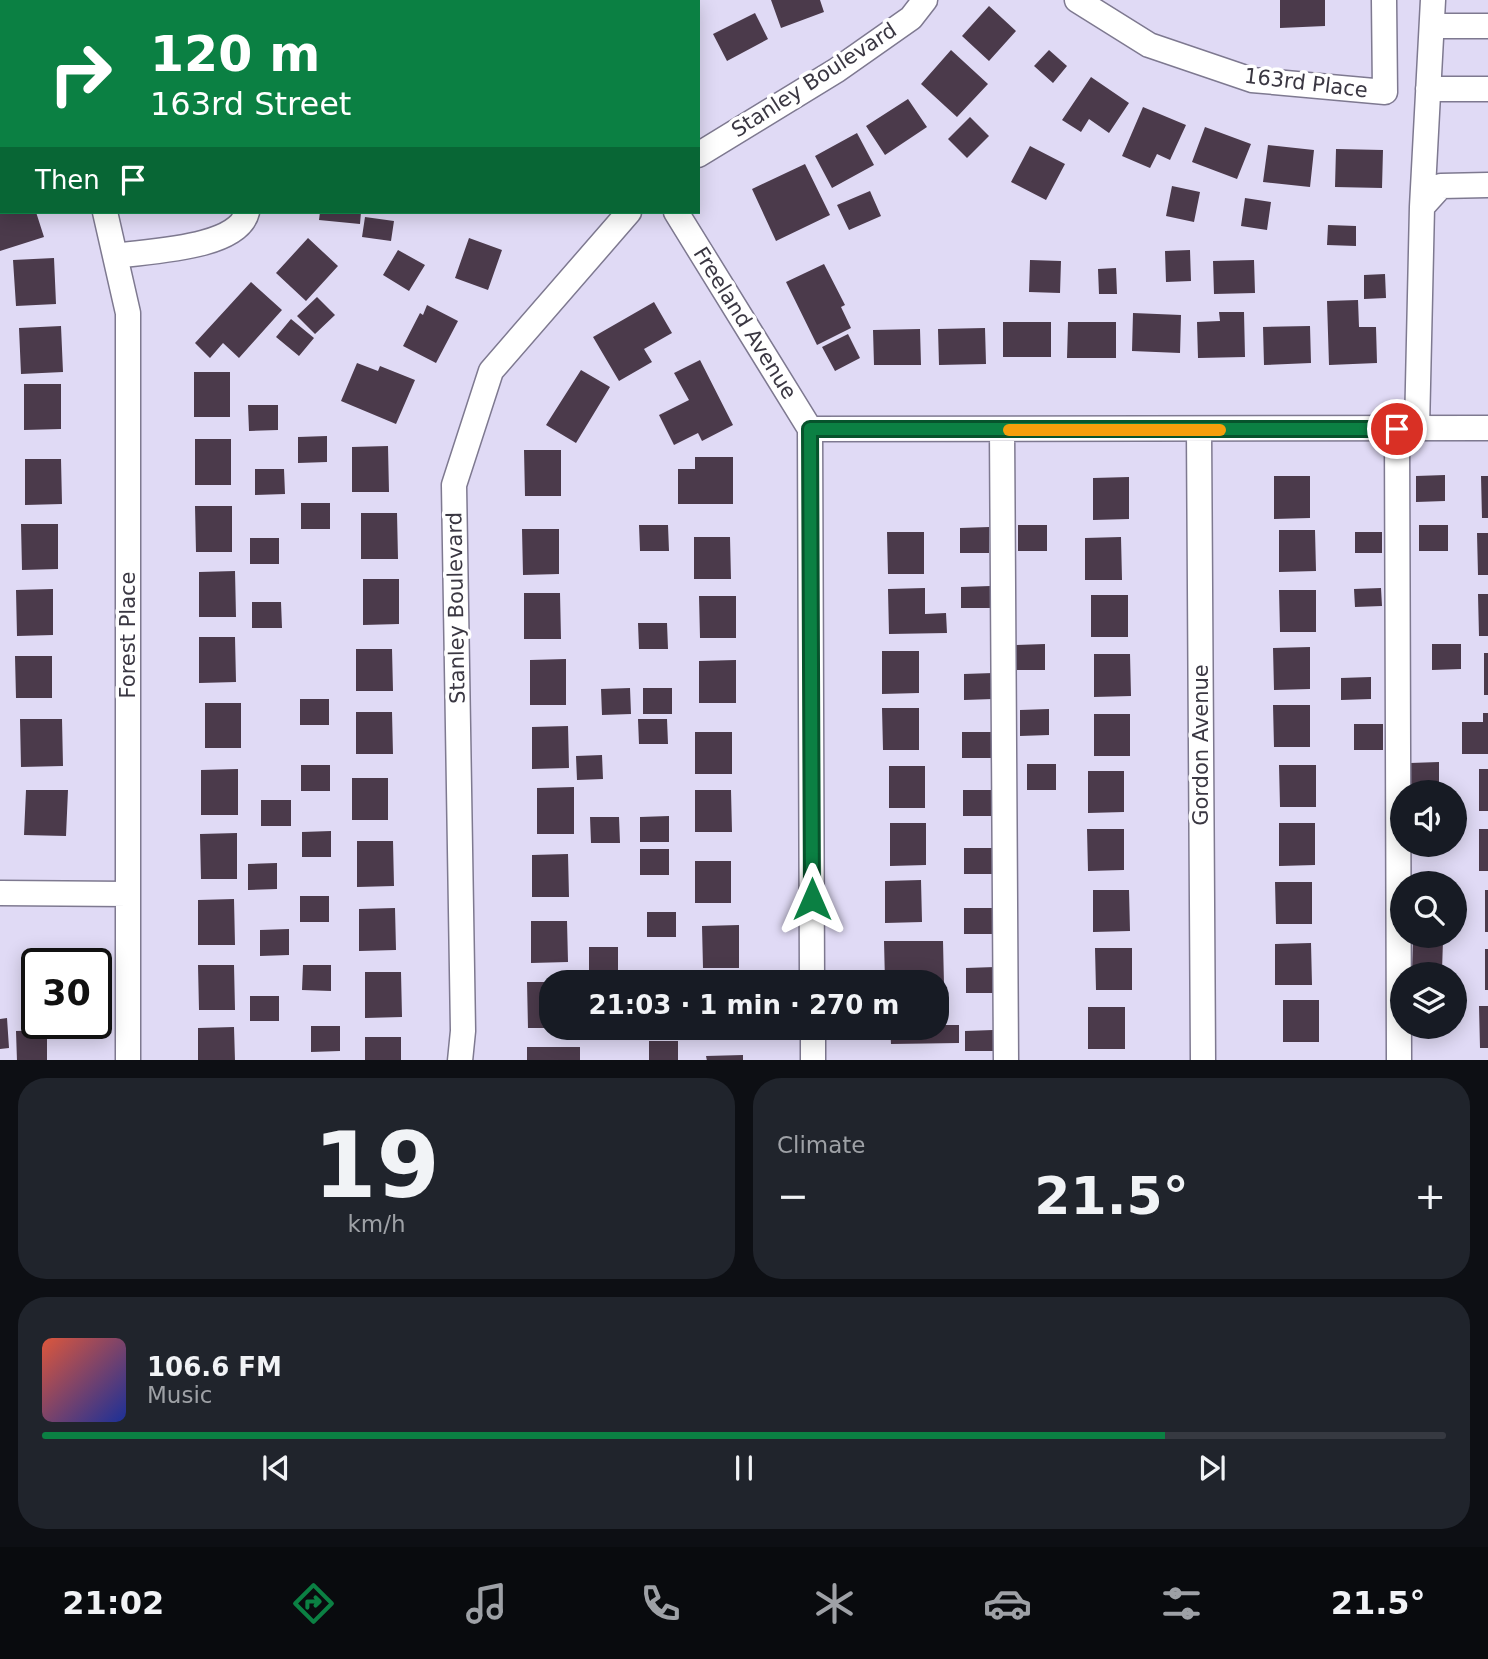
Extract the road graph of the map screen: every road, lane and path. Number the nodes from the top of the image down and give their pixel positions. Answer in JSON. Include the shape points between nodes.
{"nodes":[{"id":1,"x":926,"y":0,"type":"edge"},
{"id":2,"x":1077,"y":0,"type":"edge"},
{"id":3,"x":1384,"y":0,"type":"edge"},
{"id":4,"x":1433,"y":0,"type":"edge"},
{"id":5,"x":1432,"y":26,"type":"junction"},
{"id":6,"x":1488,"y":26,"type":"edge"},
{"id":7,"x":1429,"y":89,"type":"junction"},
{"id":8,"x":1488,"y":89,"type":"edge"},
{"id":9,"x":700,"y":154,"type":"edge"},
{"id":10,"x":1488,"y":185,"type":"edge"},
{"id":11,"x":1422,"y":207,"type":"junction"},
{"id":12,"x":105,"y":214,"type":"edge"},
{"id":13,"x":246,"y":214,"type":"edge"},
{"id":14,"x":627,"y":214,"type":"edge"},
{"id":15,"x":677,"y":214,"type":"edge"},
{"id":16,"x":115,"y":256,"type":"junction"},
{"id":17,"x":1488,"y":428,"type":"edge"},
{"id":18,"x":810,"y":429,"type":"junction"},
{"id":19,"x":1002,"y":429,"type":"junction"},
{"id":20,"x":1407,"y":429,"type":"junction"},
{"id":21,"x":1199,"y":430,"type":"junction"},
{"id":22,"x":0,"y":893,"type":"edge"},
{"id":23,"x":128,"y":894,"type":"junction"},
{"id":24,"x":812,"y":970,"type":"edge"},
{"id":25,"x":813,"y":1040,"type":"edge"},
{"id":26,"x":128,"y":1060,"type":"edge"},
{"id":27,"x":460,"y":1060,"type":"edge"},
{"id":28,"x":813,"y":1060,"type":"edge"},
{"id":29,"x":1006,"y":1060,"type":"edge"},
{"id":30,"x":1203,"y":1060,"type":"edge"},
{"id":31,"x":1399,"y":1060,"type":"edge"}],
"edges":[{"from":1,"to":9,"type":"street","name":"Stanley Boulevard","via":[[911,18],[837,70]]},
{"from":2,"to":3,"type":"street","name":"163rd Place","via":[[1149,45],[1252,80],[1385,92]]},
{"from":4,"to":5,"type":"street"},
{"from":5,"to":6,"type":"street"},
{"from":5,"to":7,"type":"street"},
{"from":7,"to":8,"type":"street"},
{"from":7,"to":11,"type":"street"},
{"from":10,"to":11,"type":"street","via":[[1441,186]]},
{"from":11,"to":20,"type":"street"},
{"from":12,"to":16,"type":"street","name":"Forest Place"},
{"from":13,"to":16,"type":"street","via":[[229,235],[208,242]]},
{"from":14,"to":27,"type":"street","name":"Stanley Boulevard","via":[[491,371],[454,485]]},
{"from":15,"to":18,"type":"street","name":"Freeland Avenue"},
{"from":16,"to":23,"type":"street","name":"Forest Place","via":[[128,313]]},
{"from":17,"to":20,"type":"street"},
{"from":18,"to":19,"type":"street"},
{"from":18,"to":24,"type":"street"},
{"from":19,"to":21,"type":"street"},
{"from":19,"to":29,"type":"street"},
{"from":20,"to":21,"type":"street"},
{"from":20,"to":31,"type":"street"},
{"from":21,"to":30,"type":"street","name":"Gordon Avenue"},
{"from":22,"to":23,"type":"street"},
{"from":23,"to":26,"type":"street","name":"Forest Place"},
{"from":25,"to":28,"type":"street"}]}
